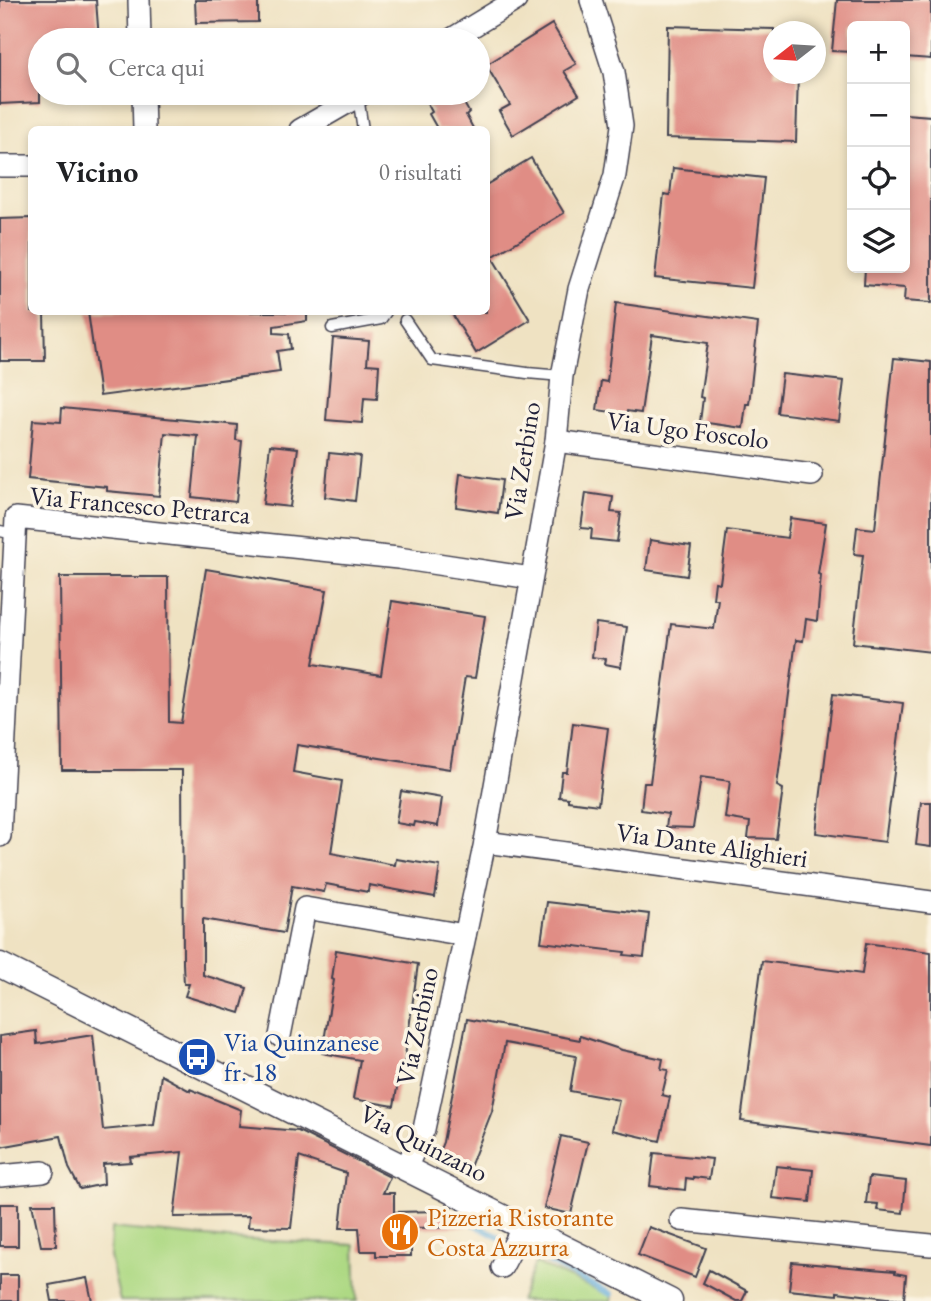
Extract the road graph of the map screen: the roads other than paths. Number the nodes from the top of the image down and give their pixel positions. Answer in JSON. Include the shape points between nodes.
{"nodes":[{"id":1,"x":139,"y":0,"type":"edge"},
{"id":2,"x":516,"y":0,"type":"edge"},
{"id":3,"x":591,"y":0,"type":"edge"},
{"id":4,"x":140,"y":28,"type":"edge"},
{"id":5,"x":470,"y":28,"type":"edge"},
{"id":6,"x":143,"y":105,"type":"edge"},
{"id":7,"x":342,"y":105,"type":"edge"},
{"id":8,"x":362,"y":105,"type":"edge"},
{"id":9,"x":144,"y":126,"type":"edge"},
{"id":10,"x":307,"y":126,"type":"edge"},
{"id":11,"x":363,"y":126,"type":"edge"},
{"id":12,"x":0,"y":166,"type":"edge"},
{"id":13,"x":28,"y":166,"type":"edge"},
{"id":14,"x":384,"y":315,"type":"edge"},
{"id":15,"x":405,"y":320,"type":"dead end"},
{"id":16,"x":332,"y":328,"type":"dead end"},
{"id":17,"x":562,"y":376,"type":"junction"},
{"id":18,"x":556,"y":442,"type":"junction"},
{"id":19,"x":812,"y":475,"type":"dead end"},
{"id":20,"x":8,"y":532,"type":"edge"},
{"id":21,"x":531,"y":578,"type":"junction"},
{"id":22,"x":0,"y":836,"type":"edge"},
{"id":23,"x":485,"y":842,"type":"junction"},
{"id":24,"x":931,"y":902,"type":"edge"},
{"id":25,"x":465,"y":935,"type":"junction"},
{"id":26,"x":0,"y":965,"type":"edge"},
{"id":27,"x":280,"y":1036,"type":"dead end"},
{"id":28,"x":406,"y":1168,"type":"junction"},
{"id":29,"x":43,"y":1172,"type":"dead end"},
{"id":30,"x":0,"y":1176,"type":"edge"},
{"id":31,"x":681,"y":1220,"type":"dead end"},
{"id":32,"x":523,"y":1227,"type":"junction"},
{"id":33,"x":931,"y":1245,"type":"edge"},
{"id":34,"x":502,"y":1267,"type":"dead end"},
{"id":35,"x":670,"y":1301,"type":"edge"}],
"edges":[{"from":1,"to":4,"type":"street"},
{"from":2,"to":5,"type":"street"},
{"from":3,"to":17,"type":"street","name":"Via Zerbino","via":[[614,72],[622,126],[615,175],[579,289]]},
{"from":6,"to":9,"type":"street"},
{"from":7,"to":10,"type":"street"},
{"from":8,"to":11,"type":"lane"},
{"from":12,"to":13,"type":"street"},
{"from":14,"to":16,"type":"lane"},
{"from":15,"to":17,"type":"lane","via":[[432,360]]},
{"from":17,"to":18,"type":"street","name":"Via Zerbino"},
{"from":18,"to":19,"type":"street","name":"Via Ugo Foscolo"},
{"from":18,"to":21,"type":"street","name":"Via Zerbino"},
{"from":20,"to":21,"type":"street","name":"Via Francesco Petrarca","via":[[16,519],[398,558]]},
{"from":20,"to":22,"type":"street","name":"Via Francesco Petrarca"},
{"from":21,"to":23,"type":"street","name":"Via Zerbino"},
{"from":23,"to":24,"type":"street","name":"Via Dante Alighieri"},
{"from":23,"to":25,"type":"street","name":"Via Zerbino"},
{"from":25,"to":27,"type":"street","name":"Via Zerbino","via":[[305,908]]},
{"from":25,"to":28,"type":"street","name":"Via Zerbino","via":[[424,1129]]},
{"from":26,"to":28,"type":"street","name":"Via Quinzano"},
{"from":28,"to":32,"type":"street","name":"Via Quinzano"},
{"from":29,"to":30,"type":"street"},
{"from":31,"to":33,"type":"street"},
{"from":32,"to":34,"type":"street"},
{"from":32,"to":35,"type":"street","name":"Via Quinzano"}]}
